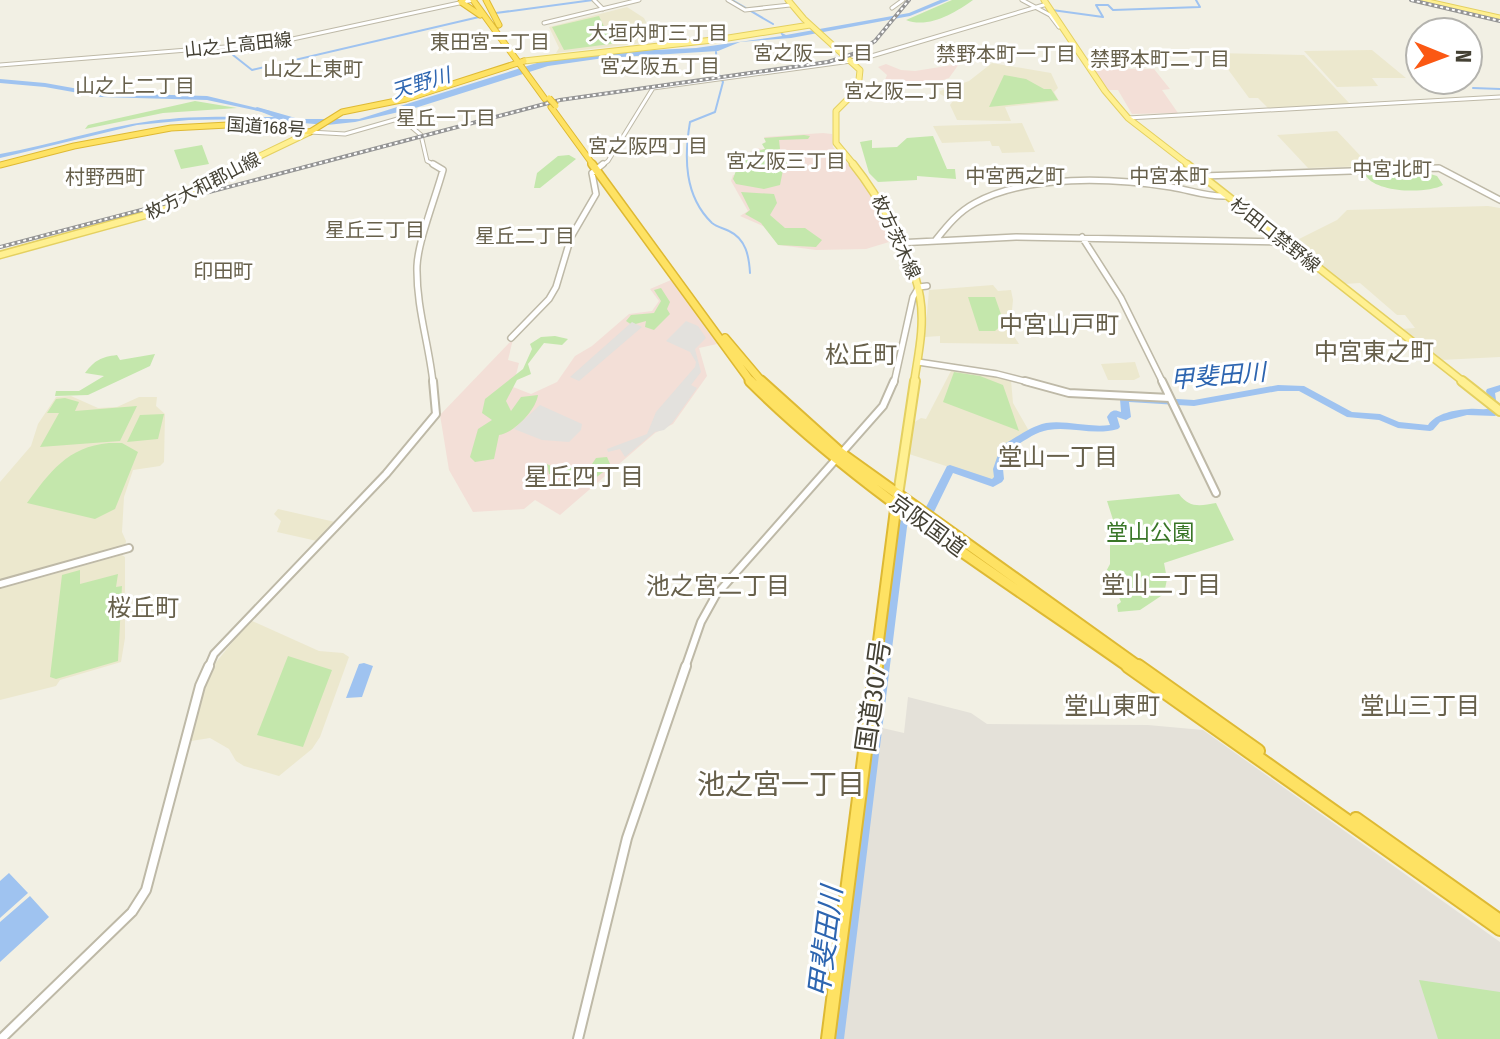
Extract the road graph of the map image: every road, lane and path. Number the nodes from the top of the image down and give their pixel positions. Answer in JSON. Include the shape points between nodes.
{"nodes":[{"id":1,"x":475,"y":0,"type":"edge"},
{"id":2,"x":486,"y":0,"type":"edge"},
{"id":3,"x":594,"y":0,"type":"edge"},
{"id":4,"x":639,"y":0,"type":"edge"},
{"id":5,"x":728,"y":0,"type":"edge"},
{"id":6,"x":903,"y":0,"type":"edge"},
{"id":7,"x":1022,"y":0,"type":"edge"},
{"id":8,"x":1419,"y":0,"type":"edge"},
{"id":9,"x":462,"y":1,"type":"edge"},
{"id":10,"x":789,"y":2,"type":"edge"},
{"id":11,"x":1045,"y":2,"type":"edge"},
{"id":12,"x":1035,"y":6,"type":"junction"},
{"id":13,"x":892,"y":8,"type":"dead end"},
{"id":14,"x":603,"y":9,"type":"junction"},
{"id":15,"x":1500,"y":18,"type":"edge"},
{"id":16,"x":544,"y":23,"type":"dead end"},
{"id":17,"x":811,"y":26,"type":"junction"},
{"id":18,"x":497,"y":29,"type":"junction"},
{"id":19,"x":1066,"y":36,"type":"junction"},
{"id":20,"x":851,"y":61,"type":"junction"},
{"id":21,"x":522,"y":62,"type":"junction"},
{"id":22,"x":0,"y":65,"type":"edge"},
{"id":23,"x":1500,"y":97,"type":"edge"},
{"id":24,"x":1128,"y":118,"type":"junction"},
{"id":25,"x":313,"y":130,"type":"junction"},
{"id":26,"x":0,"y":165,"type":"edge"},
{"id":27,"x":598,"y":169,"type":"junction"},
{"id":28,"x":1202,"y":176,"type":"junction"},
{"id":29,"x":1226,"y":196,"type":"junction"},
{"id":30,"x":1500,"y":200,"type":"edge"},
{"id":31,"x":1082,"y":237,"type":"junction"},
{"id":32,"x":935,"y":241,"type":"junction"},
{"id":33,"x":1285,"y":242,"type":"junction"},
{"id":34,"x":897,"y":243,"type":"junction"},
{"id":35,"x":0,"y":255,"type":"edge"},
{"id":36,"x":923,"y":287,"type":"junction"},
{"id":37,"x":511,"y":338,"type":"dead end"},
{"id":38,"x":918,"y":362,"type":"junction"},
{"id":39,"x":1170,"y":398,"type":"junction"},
{"id":40,"x":1500,"y":411,"type":"edge"},
{"id":41,"x":839,"y":456,"type":"junction"},
{"id":42,"x":1216,"y":493,"type":"dead end"},
{"id":43,"x":897,"y":499,"type":"junction"},
{"id":44,"x":129,"y":548,"type":"dead end"},
{"id":45,"x":0,"y":584,"type":"edge"},
{"id":46,"x":1500,"y":921,"type":"edge"},
{"id":47,"x":1500,"y":929,"type":"edge"},
{"id":48,"x":1,"y":1039,"type":"edge"},
{"id":49,"x":578,"y":1039,"type":"edge"},
{"id":50,"x":828,"y":1039,"type":"edge"}],
"edges":[{"from":1,"to":9,"type":"street","name":"山之上高田線"},
{"from":1,"to":18,"type":"highway","name":"京阪国道"},
{"from":2,"to":18,"type":"highway"},
{"from":3,"to":14,"type":"street"},
{"from":4,"to":14,"type":"street"},
{"from":5,"to":10,"type":"street","via":[[748,9]]},
{"from":6,"to":13,"type":"street"},
{"from":7,"to":12,"type":"street"},
{"from":8,"to":15,"type":"main road"},
{"from":9,"to":18,"type":"highway"},
{"from":9,"to":22,"type":"street","name":"山之上高田線","via":[[274,43]]},
{"from":10,"to":17,"type":"main road"},
{"from":11,"to":12,"type":"street"},
{"from":11,"to":19,"type":"main road","name":"杉田口禁野線"},
{"from":12,"to":19,"type":"street"},
{"from":12,"to":20,"type":"street"},
{"from":14,"to":16,"type":"street"},
{"from":17,"to":20,"type":"main road"},
{"from":17,"to":21,"type":"main road"},
{"from":18,"to":21,"type":"highway","name":"京阪国道"},
{"from":19,"to":24,"type":"main road","name":"杉田口禁野線"},
{"from":20,"to":27,"type":"street","via":[[653,88]]},
{"from":20,"to":34,"type":"main road","name":"枚方茨木線","via":[[861,73],[860,85],[836,111],[836,143],[875,192]]},
{"from":21,"to":25,"type":"highway","name":"国道168号","via":[[336,116]]},
{"from":21,"to":27,"type":"highway","name":"京阪国道","bridge":true},
{"from":23,"to":24,"type":"street"},
{"from":24,"to":28,"type":"main road","name":"杉田口禁野線"},
{"from":25,"to":26,"type":"highway","name":"国道168号","via":[[247,124],[180,127]]},
{"from":25,"to":35,"type":"main road","name":"枚方大和郡山線","via":[[156,212]]},
{"from":25,"to":48,"type":"street","via":[[326,136],[357,133],[401,118],[418,129],[427,161],[443,170],[417,263],[436,414],[386,474],[214,654],[200,686],[146,890],[132,912]]},
{"from":27,"to":37,"type":"street","via":[[591,177],[594,201],[571,237],[556,287]]},
{"from":27,"to":41,"type":"highway","name":"京阪国道","via":[[742,373],[776,409]]},
{"from":28,"to":29,"type":"main road","name":"杉田口禁野線"},
{"from":28,"to":30,"type":"street","via":[[1439,168]]},
{"from":29,"to":32,"type":"street","via":[[1088,181],[1035,184],[981,200],[947,224]]},
{"from":29,"to":33,"type":"main road","name":"杉田口禁野線"},
{"from":31,"to":32,"type":"street"},
{"from":31,"to":33,"type":"street"},
{"from":31,"to":39,"type":"street","via":[[1121,298]]},
{"from":32,"to":34,"type":"street"},
{"from":33,"to":40,"type":"main road","name":"杉田口禁野線"},
{"from":34,"to":36,"type":"main road","name":"枚方茨木線"},
{"from":36,"to":38,"type":"main road","name":"枚方茨木線"},
{"from":36,"to":41,"type":"street","via":[[913,297],[889,395]]},
{"from":38,"to":39,"type":"street","via":[[997,374],[1069,393]]},
{"from":38,"to":43,"type":"main road","name":"枚方茨木線"},
{"from":39,"to":42,"type":"street"},
{"from":41,"to":43,"type":"highway","name":"京阪国道"},
{"from":41,"to":49,"type":"street","via":[[716,595],[701,622],[627,838]]},
{"from":43,"to":46,"type":"highway","name":"京阪国道"},
{"from":43,"to":47,"type":"highway","name":"京阪国道"},
{"from":43,"to":50,"type":"highway","name":"国道307号"},
{"from":44,"to":45,"type":"street"}]}
